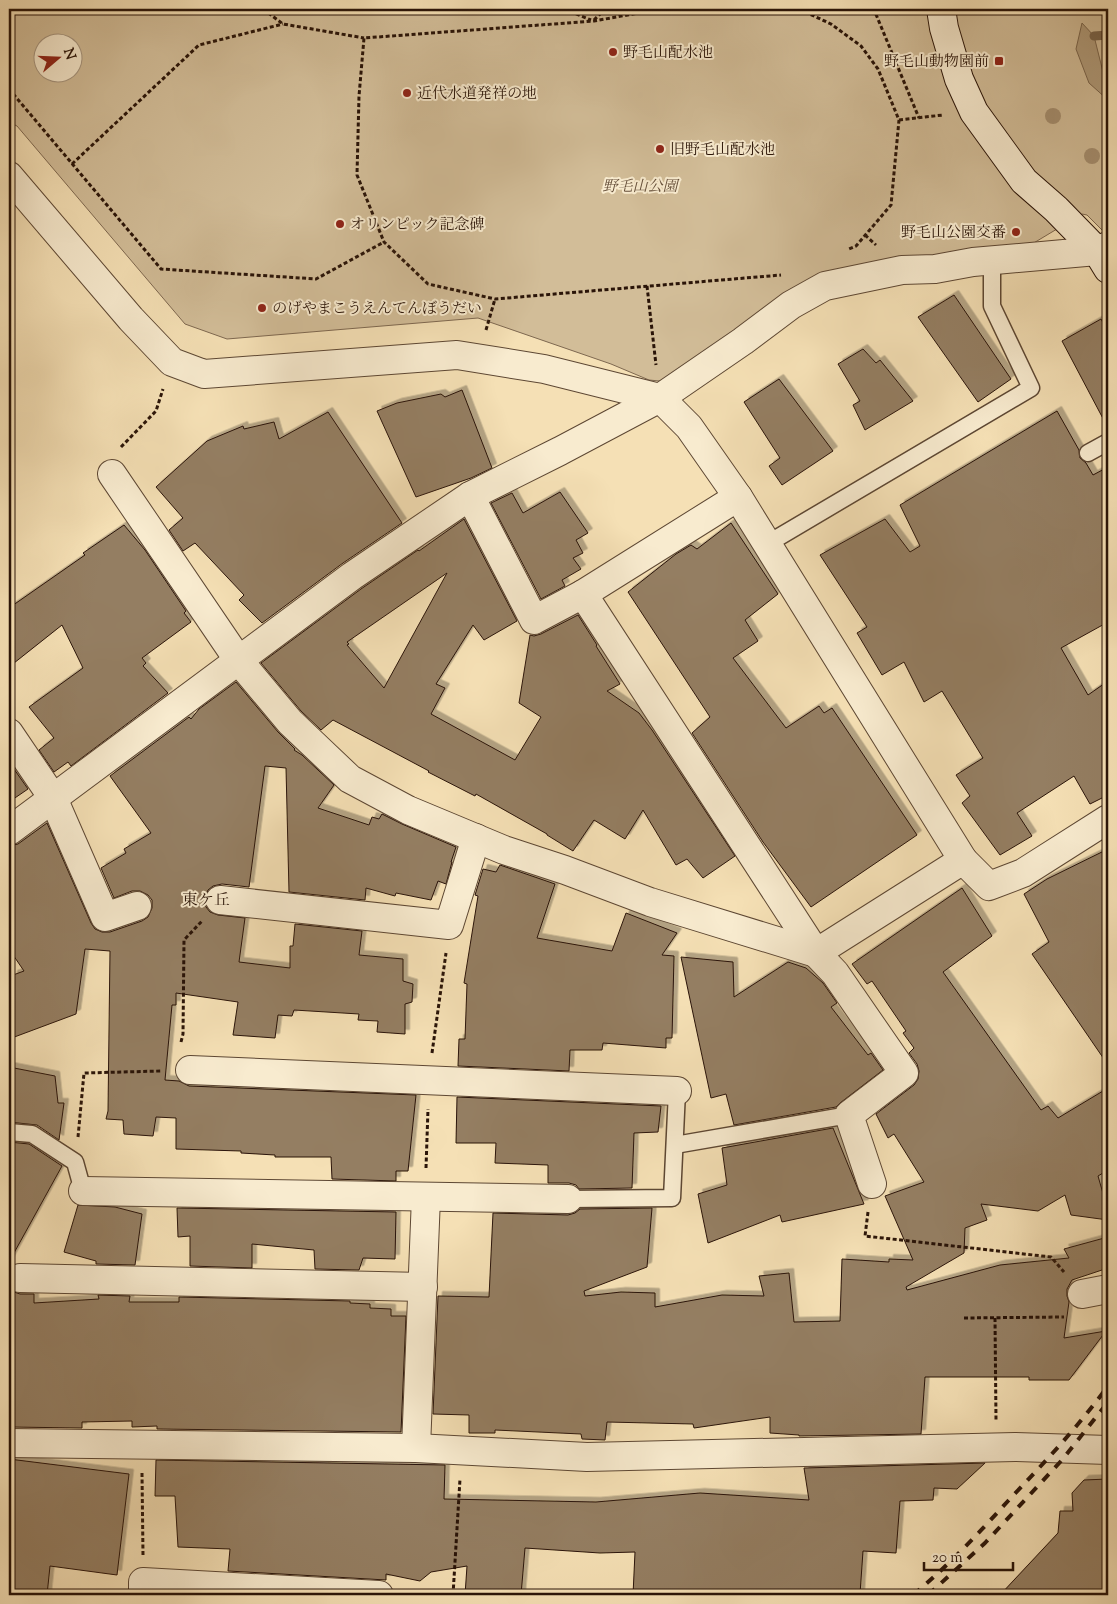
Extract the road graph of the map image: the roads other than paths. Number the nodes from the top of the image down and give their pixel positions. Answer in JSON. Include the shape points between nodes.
{"nodes":[{"id":1,"x":941,"y":9,"type":"edge"},
{"id":2,"x":9,"y":176,"type":"edge"},
{"id":3,"x":1104,"y":255,"type":"edge"},
{"id":4,"x":992,"y":261,"type":"junction"},
{"id":5,"x":660,"y":398,"type":"junction"},
{"id":6,"x":1108,"y":442,"type":"edge"},
{"id":7,"x":1088,"y":453,"type":"dead end"},
{"id":8,"x":112,"y":474,"type":"road end"},
{"id":9,"x":470,"y":496,"type":"junction"},
{"id":10,"x":738,"y":497,"type":"junction"},
{"id":11,"x":767,"y":544,"type":"junction"},
{"id":12,"x":583,"y":594,"type":"junction"},
{"id":13,"x":239,"y":661,"type":"junction"},
{"id":14,"x":9,"y":733,"type":"edge"},
{"id":15,"x":54,"y":798,"type":"junction"},
{"id":16,"x":1108,"y":819,"type":"edge"},
{"id":17,"x":9,"y":831,"type":"edge"},
{"id":18,"x":476,"y":838,"type":"junction"},
{"id":19,"x":963,"y":860,"type":"junction"},
{"id":20,"x":220,"y":900,"type":"road end"},
{"id":21,"x":137,"y":906,"type":"dead end"},
{"id":22,"x":816,"y":953,"type":"junction"},
{"id":23,"x":184,"y":1070,"type":"road end"},
{"id":24,"x":677,"y":1091,"type":"joint"},
{"id":25,"x":849,"y":1115,"type":"junction"},
{"id":26,"x":9,"y":1132,"type":"edge"},
{"id":27,"x":675,"y":1145,"type":"junction"},
{"id":28,"x":872,"y":1184,"type":"road end"},
{"id":29,"x":83,"y":1191,"type":"joint"},
{"id":30,"x":426,"y":1197,"type":"junction"},
{"id":31,"x":568,"y":1199,"type":"joint"},
{"id":32,"x":20,"y":1278,"type":"dead end"},
{"id":33,"x":423,"y":1288,"type":"junction"},
{"id":34,"x":1108,"y":1289,"type":"edge"},
{"id":35,"x":1082,"y":1294,"type":"road end"},
{"id":36,"x":9,"y":1443,"type":"edge"},
{"id":37,"x":416,"y":1448,"type":"junction"},
{"id":38,"x":1108,"y":1450,"type":"edge"},
{"id":39,"x":143,"y":1589,"type":"edge"},
{"id":40,"x":378,"y":1595,"type":"edge"}],
"edges":[{"from":1,"to":3,"type":"street","via":[[959,79],[974,112],[1024,181]]},
{"from":2,"to":5,"type":"street","via":[[130,319],[172,362],[204,374],[457,355],[544,369]]},
{"from":3,"to":4,"type":"street"},
{"from":4,"to":5,"type":"street","via":[[902,270],[825,286],[791,305]]},
{"from":4,"to":11,"type":"lane","via":[[992,306],[1031,388]]},
{"from":5,"to":9,"type":"street"},
{"from":5,"to":10,"type":"street","via":[[689,427]]},
{"from":6,"to":7,"type":"lane"},
{"from":8,"to":13,"type":"street"},
{"from":9,"to":12,"type":"street","via":[[534,620]]},
{"from":9,"to":13,"type":"street","via":[[352,576]]},
{"from":10,"to":11,"type":"street"},
{"from":10,"to":12,"type":"street"},
{"from":11,"to":19,"type":"street"},
{"from":12,"to":22,"type":"street"},
{"from":13,"to":15,"type":"street"},
{"from":13,"to":18,"type":"street","via":[[290,722],[350,779],[408,810]]},
{"from":14,"to":15,"type":"street"},
{"from":15,"to":17,"type":"street"},
{"from":15,"to":21,"type":"street","via":[[105,917]]},
{"from":16,"to":19,"type":"street","via":[[1023,873],[989,886]]},
{"from":18,"to":20,"type":"street","via":[[449,925]]},
{"from":18,"to":22,"type":"street","via":[[650,902]]},
{"from":19,"to":22,"type":"street"},
{"from":22,"to":25,"type":"street","via":[[835,973],[904,1073]]},
{"from":23,"to":24,"type":"street"},
{"from":24,"to":27,"type":"lane"},
{"from":25,"to":27,"type":"lane"},
{"from":25,"to":28,"type":"street"},
{"from":26,"to":29,"type":"lane","via":[[32,1134],[75,1162]]},
{"from":27,"to":31,"type":"lane","via":[[672,1198]]},
{"from":29,"to":30,"type":"street"},
{"from":30,"to":31,"type":"street"},
{"from":30,"to":33,"type":"street"},
{"from":32,"to":33,"type":"street"},
{"from":33,"to":37,"type":"street"},
{"from":34,"to":35,"type":"street"},
{"from":36,"to":37,"type":"street"},
{"from":37,"to":38,"type":"street","via":[[587,1457],[997,1448]]},
{"from":39,"to":40,"type":"street"}]}
